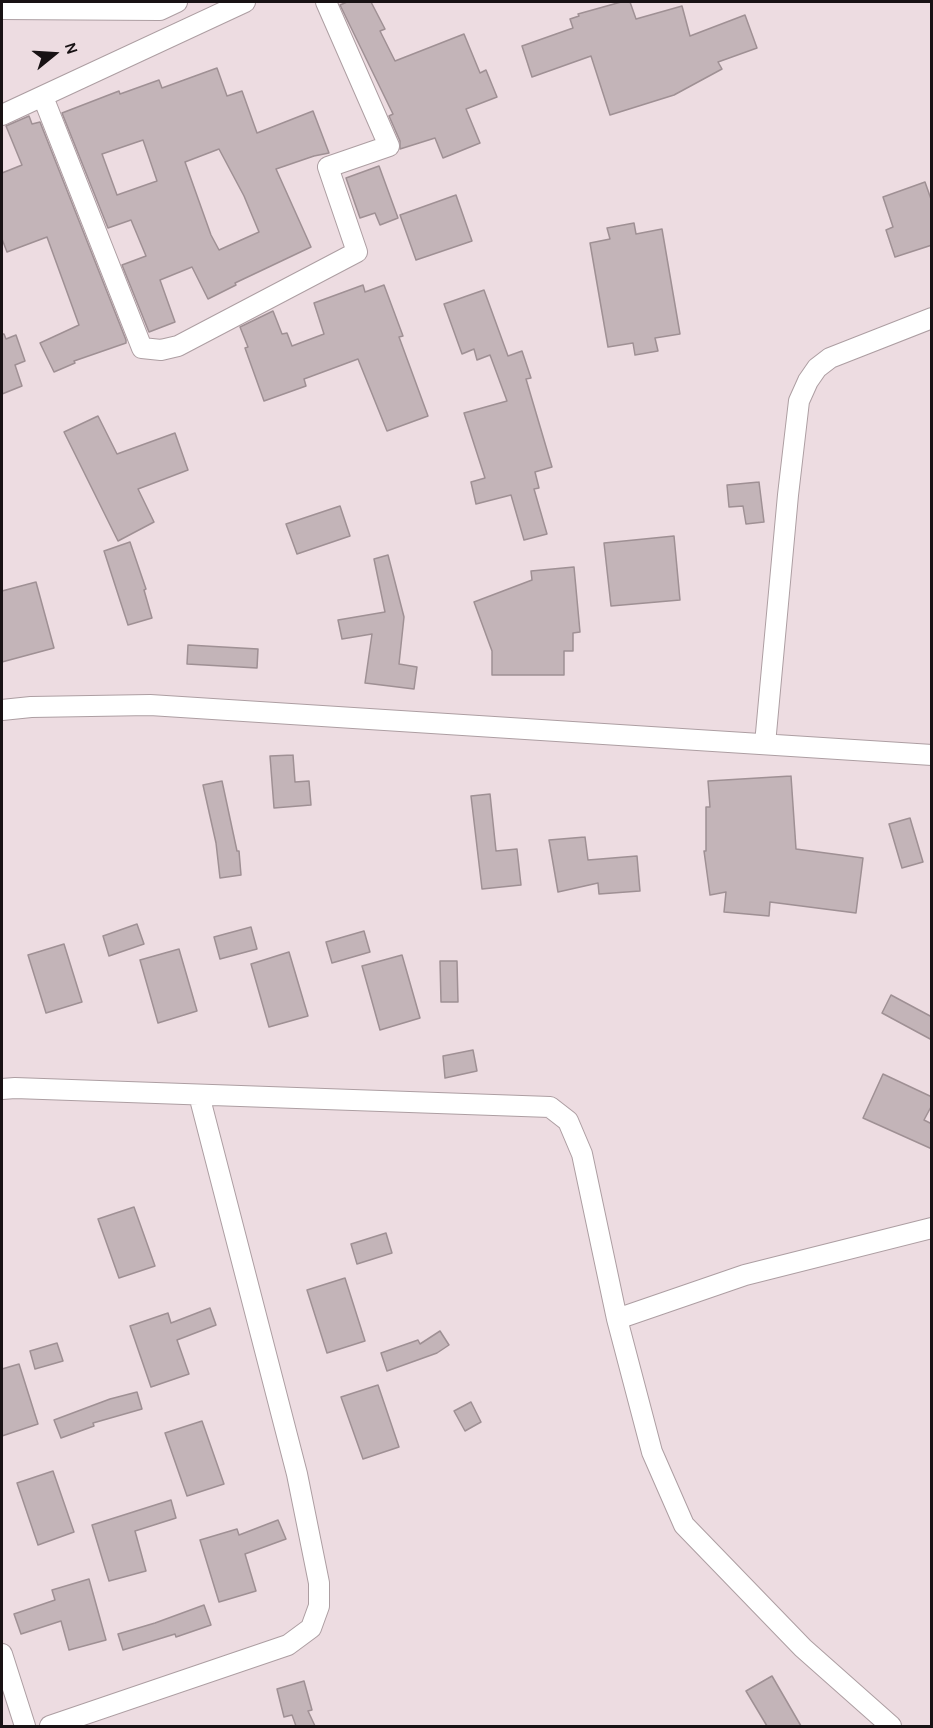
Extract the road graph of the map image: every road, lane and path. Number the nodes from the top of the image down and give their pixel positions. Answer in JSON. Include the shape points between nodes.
{"nodes":[{"id":1,"x":177,"y":2,"type":"edge"},
{"id":2,"x":244,"y":2,"type":"edge"},
{"id":3,"x":326,"y":2,"type":"edge"},
{"id":4,"x":2,"y":9,"type":"edge"},
{"id":5,"x":43,"y":97,"type":"junction"},
{"id":6,"x":2,"y":115,"type":"edge"},
{"id":7,"x":932,"y":318,"type":"edge"},
{"id":8,"x":2,"y":710,"type":"edge"},
{"id":9,"x":765,"y":744,"type":"junction"},
{"id":10,"x":932,"y":755,"type":"edge"},
{"id":11,"x":2,"y":1089,"type":"edge"},
{"id":12,"x":199,"y":1095,"type":"junction"},
{"id":13,"x":932,"y":1228,"type":"edge"},
{"id":14,"x":617,"y":1320,"type":"junction"},
{"id":15,"x":2,"y":1653,"type":"edge"},
{"id":16,"x":25,"y":1726,"type":"edge"},
{"id":17,"x":50,"y":1726,"type":"edge"},
{"id":18,"x":891,"y":1726,"type":"edge"}],
"edges":[{"from":1,"to":4,"type":"street","via":[[160,10]]},
{"from":2,"to":5,"type":"street"},
{"from":3,"to":5,"type":"street","via":[[389,146],[328,167],[357,252],[178,346],[161,350],[142,348]]},
{"from":5,"to":6,"type":"street"},
{"from":7,"to":9,"type":"street","via":[[830,358],[817,368],[799,401]]},
{"from":8,"to":9,"type":"street","via":[[150,705]]},
{"from":9,"to":10,"type":"street"},
{"from":11,"to":12,"type":"street"},
{"from":12,"to":14,"type":"street","via":[[550,1107],[568,1121],[582,1154]]},
{"from":12,"to":17,"type":"street","via":[[297,1474],[319,1583],[319,1606],[311,1628],[288,1645]]},
{"from":13,"to":14,"type":"street","via":[[746,1275]]},
{"from":14,"to":18,"type":"street","via":[[652,1452],[684,1525],[803,1648]]},
{"from":15,"to":16,"type":"street"}]}
